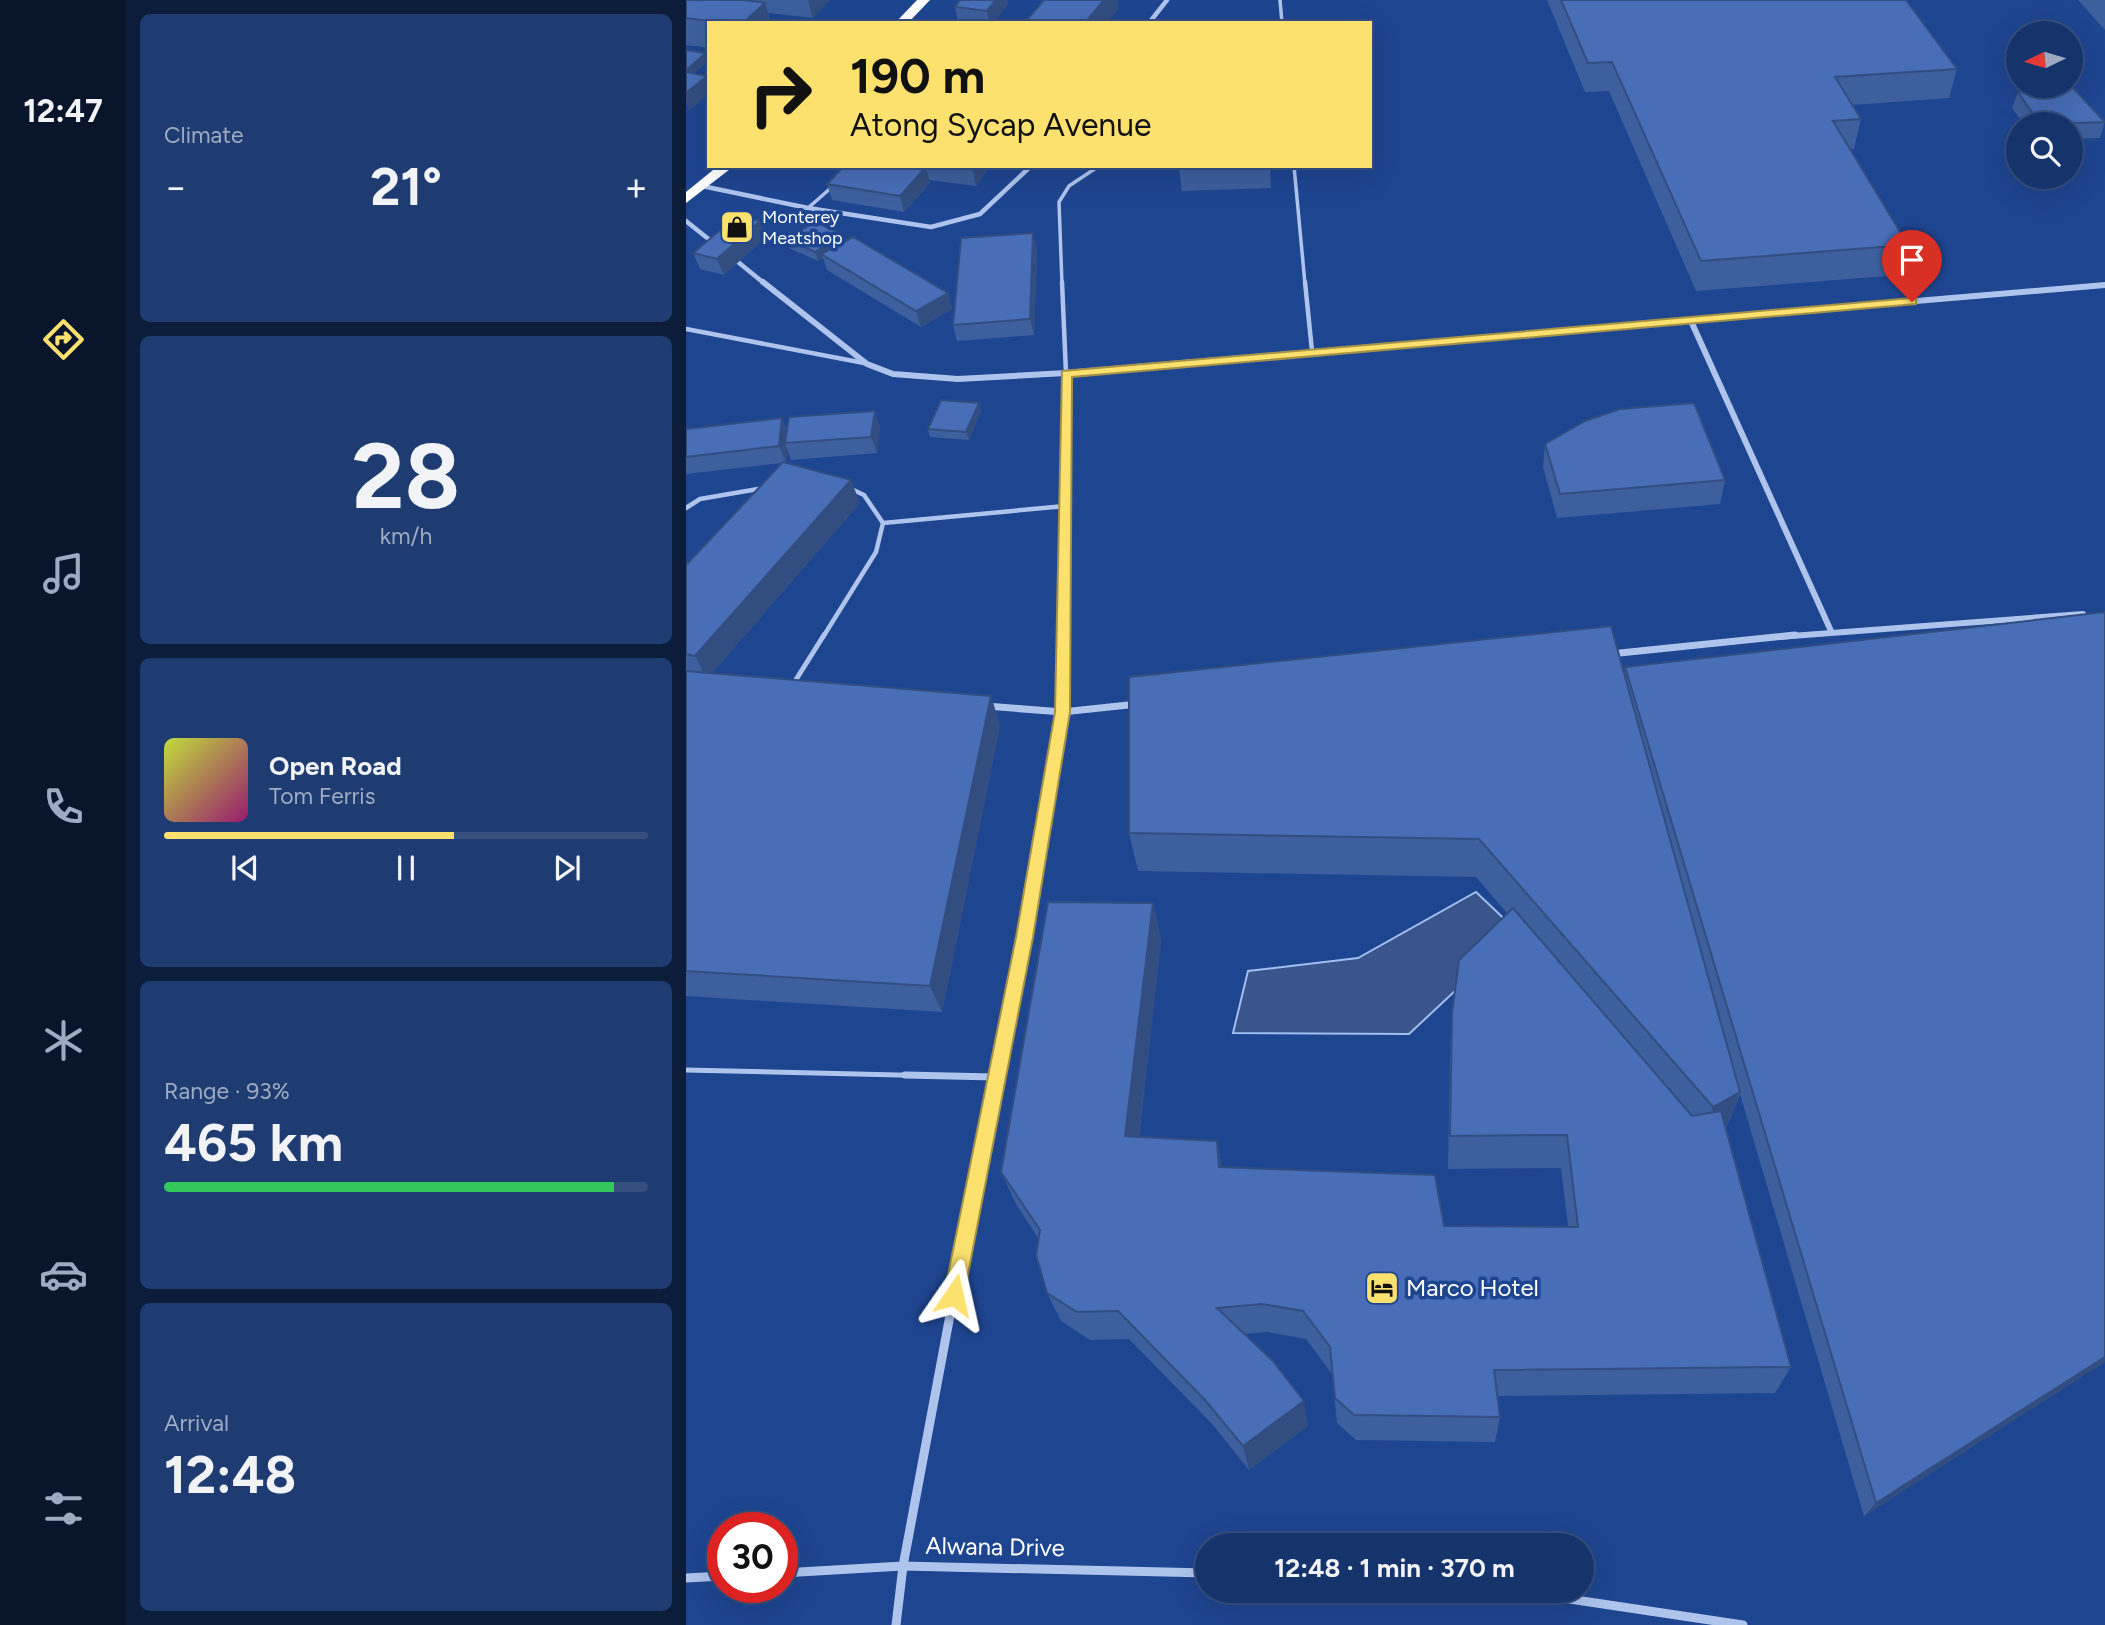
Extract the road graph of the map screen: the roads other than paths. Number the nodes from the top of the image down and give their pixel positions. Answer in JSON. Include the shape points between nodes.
{"nodes":[{"id":1,"x":924,"y":0,"type":"edge"},
{"id":2,"x":1167,"y":0,"type":"edge"},
{"id":3,"x":1280,"y":0,"type":"edge"},
{"id":4,"x":903,"y":21,"type":"edge"},
{"id":5,"x":1151,"y":21,"type":"edge"},
{"id":6,"x":1282,"y":21,"type":"edge"},
{"id":7,"x":724,"y":168,"type":"edge"},
{"id":8,"x":1029,"y":168,"type":"edge"},
{"id":9,"x":1096,"y":168,"type":"edge"},
{"id":10,"x":1294,"y":168,"type":"edge"},
{"id":11,"x":839,"y":181,"type":"edge"},
{"id":12,"x":702,"y":186,"type":"junction"},
{"id":13,"x":686,"y":199,"type":"edge"},
{"id":14,"x":808,"y":208,"type":"junction"},
{"id":15,"x":686,"y":220,"type":"edge"},
{"id":16,"x":722,"y":249,"type":"edge"},
{"id":17,"x":738,"y":262,"type":"edge"},
{"id":18,"x":2105,"y":285,"type":"edge"},
{"id":19,"x":1691,"y":321,"type":"junction"},
{"id":20,"x":686,"y":329,"type":"edge"},
{"id":21,"x":1312,"y":351,"type":"junction"},
{"id":22,"x":867,"y":364,"type":"junction"},
{"id":23,"x":1066,"y":373,"type":"junction"},
{"id":24,"x":841,"y":483,"type":"edge"},
{"id":25,"x":768,"y":488,"type":"edge"},
{"id":26,"x":1065,"y":506,"type":"junction"},
{"id":27,"x":686,"y":508,"type":"edge"},
{"id":28,"x":883,"y":523,"type":"junction"},
{"id":29,"x":2091,"y":614,"type":"edge"},
{"id":30,"x":1831,"y":631,"type":"junction"},
{"id":31,"x":1598,"y":655,"type":"edge"},
{"id":32,"x":788,"y":692,"type":"joint"},
{"id":33,"x":802,"y":693,"type":"edge"},
{"id":34,"x":1145,"y":703,"type":"edge"},
{"id":35,"x":980,"y":706,"type":"edge"},
{"id":36,"x":1062,"y":712,"type":"junction"},
{"id":37,"x":686,"y":1070,"type":"edge"},
{"id":38,"x":995,"y":1077,"type":"junction"},
{"id":39,"x":904,"y":1566,"type":"junction"},
{"id":40,"x":798,"y":1572,"type":"edge"},
{"id":41,"x":1195,"y":1573,"type":"edge"},
{"id":42,"x":707,"y":1577,"type":"edge"},
{"id":43,"x":686,"y":1578,"type":"edge"},
{"id":44,"x":1594,"y":1603,"type":"edge"},
{"id":45,"x":896,"y":1625,"type":"edge"},
{"id":46,"x":1744,"y":1625,"type":"edge"}],
"edges":[{"from":1,"to":4,"type":"highway"},
{"from":2,"to":5,"type":"street"},
{"from":3,"to":6,"type":"lane"},
{"from":7,"to":12,"type":"highway"},
{"from":8,"to":14,"type":"street","via":[[980,214],[948,225],[931,227]]},
{"from":9,"to":23,"type":"lane","via":[[1069,186],[1059,202]]},
{"from":10,"to":21,"type":"lane"},
{"from":11,"to":14,"type":"lane"},
{"from":12,"to":13,"type":"highway"},
{"from":12,"to":14,"type":"street"},
{"from":15,"to":16,"type":"street"},
{"from":17,"to":22,"type":"street"},
{"from":18,"to":19,"type":"street"},
{"from":19,"to":21,"type":"street"},
{"from":19,"to":30,"type":"street"},
{"from":20,"to":22,"type":"lane"},
{"from":21,"to":23,"type":"street"},
{"from":22,"to":23,"type":"street","via":[[921,378]]},
{"from":23,"to":26,"type":"street"},
{"from":24,"to":28,"type":"lane","via":[[864,495]]},
{"from":25,"to":27,"type":"lane","via":[[700,499]]},
{"from":26,"to":28,"type":"lane"},
{"from":26,"to":36,"type":"street"},
{"from":28,"to":32,"type":"lane","via":[[876,552]]},
{"from":29,"to":30,"type":"street"},
{"from":30,"to":31,"type":"street"},
{"from":32,"to":33,"type":"street"},
{"from":34,"to":36,"type":"street"},
{"from":35,"to":36,"type":"street"},
{"from":36,"to":38,"type":"street"},
{"from":37,"to":38,"type":"lane"},
{"from":38,"to":39,"type":"street"},
{"from":39,"to":40,"type":"street","name":"Alwana Drive"},
{"from":39,"to":41,"type":"street","name":"Alwana Drive"},
{"from":39,"to":45,"type":"street"},
{"from":42,"to":43,"type":"street"},
{"from":44,"to":46,"type":"street"}]}
